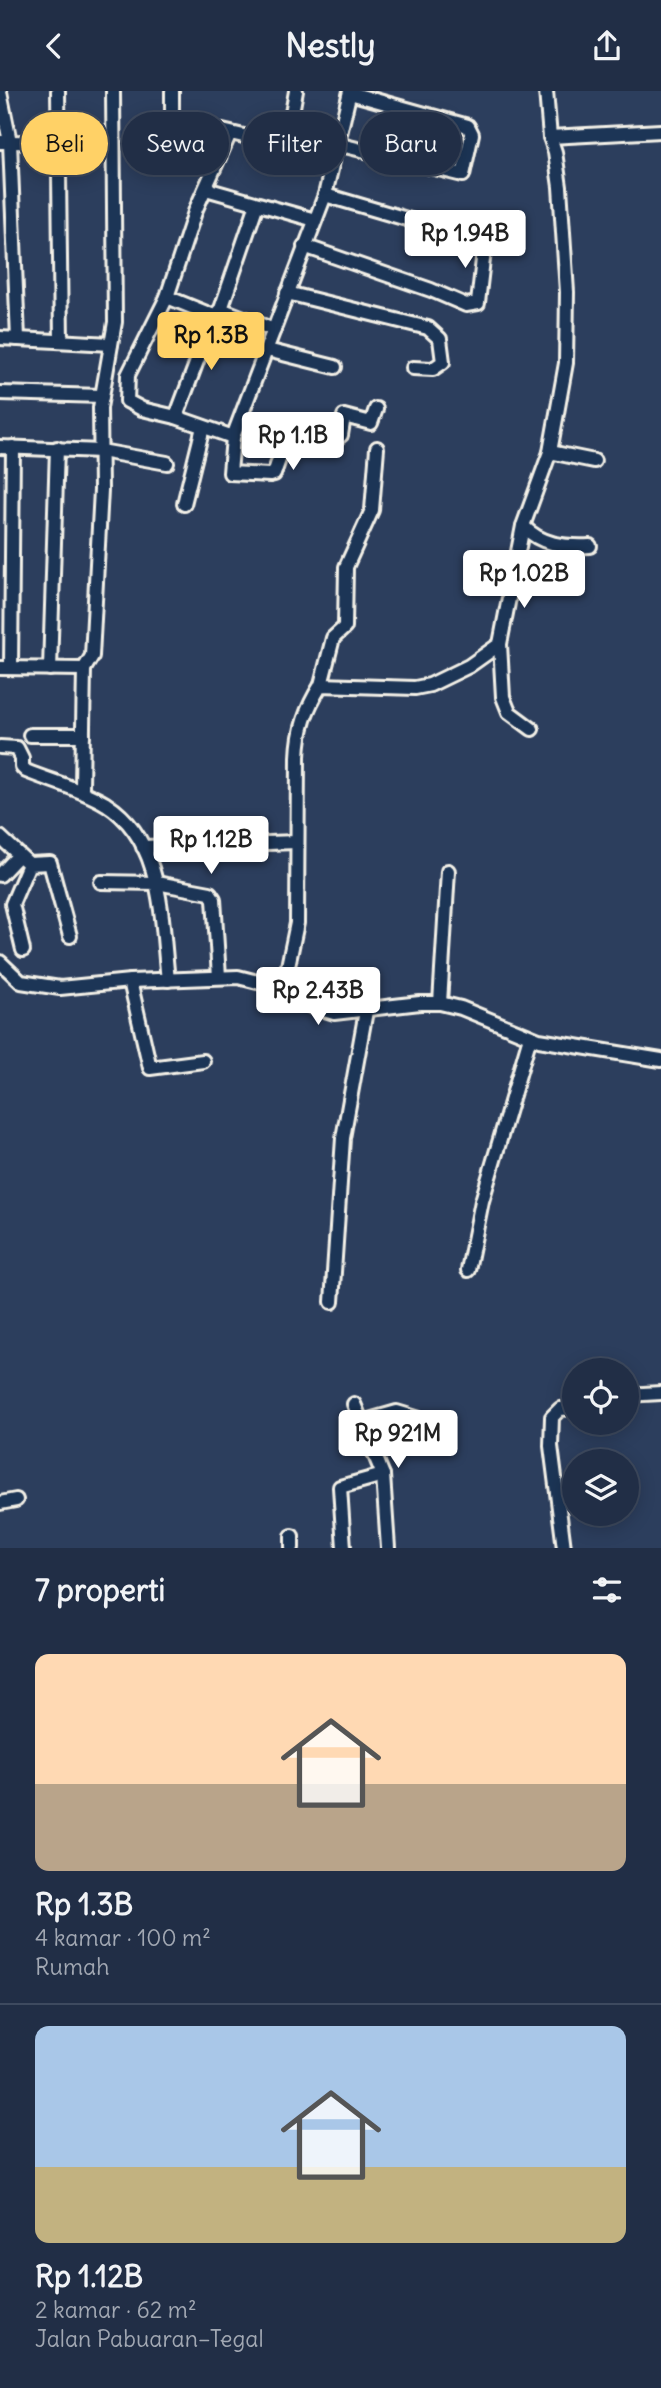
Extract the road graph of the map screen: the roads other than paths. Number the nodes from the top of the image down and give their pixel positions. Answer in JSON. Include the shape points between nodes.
{"nodes":[{"id":1,"x":58,"y":91,"type":"edge"},
{"id":2,"x":113,"y":91,"type":"edge"},
{"id":3,"x":172,"y":91,"type":"edge"},
{"id":4,"x":546,"y":91,"type":"edge"},
{"id":5,"x":0,"y":92,"type":"edge"},
{"id":6,"x":294,"y":92,"type":"edge"},
{"id":7,"x":350,"y":92,"type":"edge"},
{"id":8,"x":58,"y":112,"type":"edge"},
{"id":9,"x":291,"y":112,"type":"edge"},
{"id":10,"x":345,"y":112,"type":"edge"},
{"id":11,"x":661,"y":131,"type":"edge"},
{"id":12,"x":230,"y":133,"type":"junction"},
{"id":13,"x":243,"y":136,"type":"edge"},
{"id":14,"x":550,"y":137,"type":"junction"},
{"id":15,"x":5,"y":142,"type":"edge"},
{"id":16,"x":108,"y":143,"type":"edge"},
{"id":17,"x":112,"y":143,"type":"junction"},
{"id":18,"x":346,"y":146,"type":"edge"},
{"id":19,"x":58,"y":175,"type":"edge"},
{"id":20,"x":330,"y":175,"type":"edge"},
{"id":21,"x":206,"y":189,"type":"junction"},
{"id":22,"x":325,"y":195,"type":"junction"},
{"id":23,"x":257,"y":204,"type":"junction"},
{"id":24,"x":315,"y":221,"type":"junction"},
{"id":25,"x":304,"y":246,"type":"junction"},
{"id":26,"x":287,"y":293,"type":"junction"},
{"id":27,"x":167,"y":297,"type":"junction"},
{"id":28,"x":218,"y":313,"type":"junction"},
{"id":29,"x":274,"y":330,"type":"junction"},
{"id":30,"x":0,"y":338,"type":"edge"},
{"id":31,"x":18,"y":339,"type":"junction"},
{"id":32,"x":61,"y":341,"type":"junction"},
{"id":33,"x":111,"y":344,"type":"junction"},
{"id":34,"x":267,"y":350,"type":"junction"},
{"id":35,"x":335,"y":367,"type":"dead end"},
{"id":36,"x":413,"y":368,"type":"dead end"},
{"id":37,"x":0,"y":393,"type":"edge"},
{"id":38,"x":102,"y":396,"type":"junction"},
{"id":39,"x":376,"y":409,"type":"dead end"},
{"id":40,"x":176,"y":417,"type":"junction"},
{"id":41,"x":203,"y":426,"type":"junction"},
{"id":42,"x":233,"y":437,"type":"junction"},
{"id":43,"x":6,"y":447,"type":"edge"},
{"id":44,"x":377,"y":447,"type":"dead end"},
{"id":45,"x":57,"y":448,"type":"junction"},
{"id":46,"x":101,"y":451,"type":"junction"},
{"id":47,"x":550,"y":452,"type":"junction"},
{"id":48,"x":594,"y":461,"type":"dead end"},
{"id":49,"x":167,"y":463,"type":"dead end"},
{"id":50,"x":184,"y":504,"type":"dead end"},
{"id":51,"x":523,"y":526,"type":"junction"},
{"id":52,"x":590,"y":546,"type":"dead end"},
{"id":53,"x":500,"y":644,"type":"junction"},
{"id":54,"x":5,"y":668,"type":"edge"},
{"id":55,"x":50,"y":669,"type":"junction"},
{"id":56,"x":84,"y":669,"type":"junction"},
{"id":57,"x":321,"y":685,"type":"junction"},
{"id":58,"x":532,"y":729,"type":"dead end"},
{"id":59,"x":30,"y":734,"type":"dead end"},
{"id":60,"x":83,"y":735,"type":"junction"},
{"id":61,"x":0,"y":747,"type":"edge"},
{"id":62,"x":82,"y":787,"type":"dead end"},
{"id":63,"x":0,"y":837,"type":"edge"},
{"id":64,"x":298,"y":842,"type":"junction"},
{"id":65,"x":143,"y":847,"type":"junction"},
{"id":66,"x":24,"y":859,"type":"junction"},
{"id":67,"x":448,"y":871,"type":"dead end"},
{"id":68,"x":0,"y":875,"type":"edge"},
{"id":69,"x":101,"y":882,"type":"dead end"},
{"id":70,"x":157,"y":883,"type":"junction"},
{"id":71,"x":70,"y":936,"type":"dead end"},
{"id":72,"x":23,"y":950,"type":"dead end"},
{"id":73,"x":0,"y":962,"type":"edge"},
{"id":74,"x":219,"y":977,"type":"junction"},
{"id":75,"x":168,"y":980,"type":"junction"},
{"id":76,"x":130,"y":981,"type":"junction"},
{"id":77,"x":293,"y":991,"type":"junction"},
{"id":78,"x":440,"y":1003,"type":"junction"},
{"id":79,"x":366,"y":1011,"type":"junction"},
{"id":80,"x":530,"y":1037,"type":"junction"},
{"id":81,"x":661,"y":1060,"type":"edge"},
{"id":82,"x":203,"y":1061,"type":"dead end"},
{"id":83,"x":468,"y":1270,"type":"dead end"},
{"id":84,"x":332,"y":1302,"type":"dead end"},
{"id":85,"x":661,"y":1393,"type":"edge"},
{"id":86,"x":639,"y":1394,"type":"edge"},
{"id":87,"x":355,"y":1404,"type":"dead end"},
{"id":88,"x":562,"y":1411,"type":"edge"},
{"id":89,"x":362,"y":1422,"type":"junction"},
{"id":90,"x":430,"y":1422,"type":"dead end"},
{"id":91,"x":383,"y":1475,"type":"junction"},
{"id":92,"x":16,"y":1500,"type":"dead end"},
{"id":93,"x":0,"y":1503,"type":"edge"},
{"id":94,"x":344,"y":1548,"type":"edge"},
{"id":95,"x":388,"y":1548,"type":"edge"},
{"id":96,"x":564,"y":1548,"type":"edge"}],
"edges":[{"from":1,"to":8,"type":"street"},
{"from":2,"to":17,"type":"street"},
{"from":3,"to":12,"type":"street","via":[[172,116]]},
{"from":4,"to":14,"type":"street"},
{"from":5,"to":15,"type":"street"},
{"from":6,"to":9,"type":"street"},
{"from":7,"to":10,"type":"street"},
{"from":7,"to":18,"type":"street","via":[[468,126],[472,134],[463,175]]},
{"from":11,"to":14,"type":"street"},
{"from":12,"to":13,"type":"street"},
{"from":12,"to":21,"type":"street"},
{"from":14,"to":47,"type":"street","via":[[561,187],[567,292],[566,363]]},
{"from":15,"to":31,"type":"street"},
{"from":16,"to":17,"type":"street"},
{"from":17,"to":33,"type":"street","via":[[116,322]]},
{"from":19,"to":32,"type":"street"},
{"from":20,"to":22,"type":"street"},
{"from":21,"to":23,"type":"street"},
{"from":21,"to":27,"type":"street"},
{"from":22,"to":24,"type":"street"},
{"from":22,"to":25,"type":"street","via":[[485,242],[478,303],[466,305]]},
{"from":23,"to":24,"type":"street"},
{"from":23,"to":28,"type":"street"},
{"from":24,"to":25,"type":"street"},
{"from":25,"to":26,"type":"street"},
{"from":26,"to":29,"type":"street"},
{"from":26,"to":36,"type":"street","via":[[428,328],[440,339],[443,362],[433,369]]},
{"from":27,"to":28,"type":"street"},
{"from":27,"to":40,"type":"street","via":[[128,375],[126,395],[127,401],[142,409]]},
{"from":28,"to":29,"type":"street"},
{"from":28,"to":40,"type":"street"},
{"from":29,"to":34,"type":"street"},
{"from":30,"to":31,"type":"street"},
{"from":31,"to":32,"type":"street"},
{"from":32,"to":33,"type":"street"},
{"from":33,"to":38,"type":"street"},
{"from":34,"to":35,"type":"street"},
{"from":34,"to":42,"type":"street"},
{"from":37,"to":38,"type":"street"},
{"from":38,"to":46,"type":"street"},
{"from":39,"to":42,"type":"street","via":[[371,423],[344,416],[336,439],[286,439],[270,475],[230,473]]},
{"from":40,"to":41,"type":"street"},
{"from":41,"to":42,"type":"street"},
{"from":41,"to":50,"type":"street"},
{"from":43,"to":45,"type":"street"},
{"from":43,"to":54,"type":"street"},
{"from":44,"to":57,"type":"street","via":[[372,510],[346,567],[345,627],[333,638]]},
{"from":45,"to":46,"type":"street"},
{"from":45,"to":55,"type":"street"},
{"from":46,"to":49,"type":"street"},
{"from":46,"to":56,"type":"street","via":[[92,656]]},
{"from":47,"to":48,"type":"street"},
{"from":47,"to":51,"type":"street"},
{"from":51,"to":52,"type":"street","via":[[533,536],[562,546]]},
{"from":51,"to":53,"type":"street"},
{"from":53,"to":57,"type":"street","via":[[430,685]]},
{"from":53,"to":58,"type":"street","via":[[503,697],[509,712]]},
{"from":54,"to":55,"type":"street"},
{"from":55,"to":56,"type":"street"},
{"from":56,"to":60,"type":"street"},
{"from":57,"to":64,"type":"street","via":[[299,732]]},
{"from":59,"to":60,"type":"street"},
{"from":60,"to":62,"type":"street"},
{"from":61,"to":65,"type":"street","via":[[17,748],[26,771],[108,806],[134,828]]},
{"from":63,"to":66,"type":"street"},
{"from":64,"to":65,"type":"street"},
{"from":64,"to":77,"type":"street","via":[[297,923],[287,971]]},
{"from":65,"to":70,"type":"street"},
{"from":66,"to":68,"type":"street"},
{"from":66,"to":71,"type":"street","via":[[50,863]]},
{"from":66,"to":72,"type":"street","via":[[12,904]]},
{"from":67,"to":78,"type":"street"},
{"from":69,"to":70,"type":"street"},
{"from":70,"to":74,"type":"street","via":[[210,893],[214,899]]},
{"from":70,"to":75,"type":"street"},
{"from":73,"to":76,"type":"street","via":[[21,982],[34,985],[84,988]]},
{"from":74,"to":75,"type":"street"},
{"from":74,"to":77,"type":"street","via":[[248,978]]},
{"from":75,"to":76,"type":"street"},
{"from":76,"to":82,"type":"street","via":[[150,1068]]},
{"from":77,"to":79,"type":"street","via":[[320,1010]]},
{"from":78,"to":79,"type":"street"},
{"from":78,"to":80,"type":"street"},
{"from":79,"to":84,"type":"street","via":[[343,1138]]},
{"from":80,"to":81,"type":"street"},
{"from":80,"to":83,"type":"street","via":[[482,1201]]},
{"from":85,"to":86,"type":"street"},
{"from":87,"to":89,"type":"street"},
{"from":88,"to":96,"type":"street","via":[[555,1412],[551,1427]]},
{"from":89,"to":90,"type":"street","via":[[397,1412]]},
{"from":89,"to":91,"type":"street"},
{"from":91,"to":94,"type":"street","via":[[340,1487]]},
{"from":91,"to":95,"type":"street"},
{"from":92,"to":93,"type":"street"}]}
